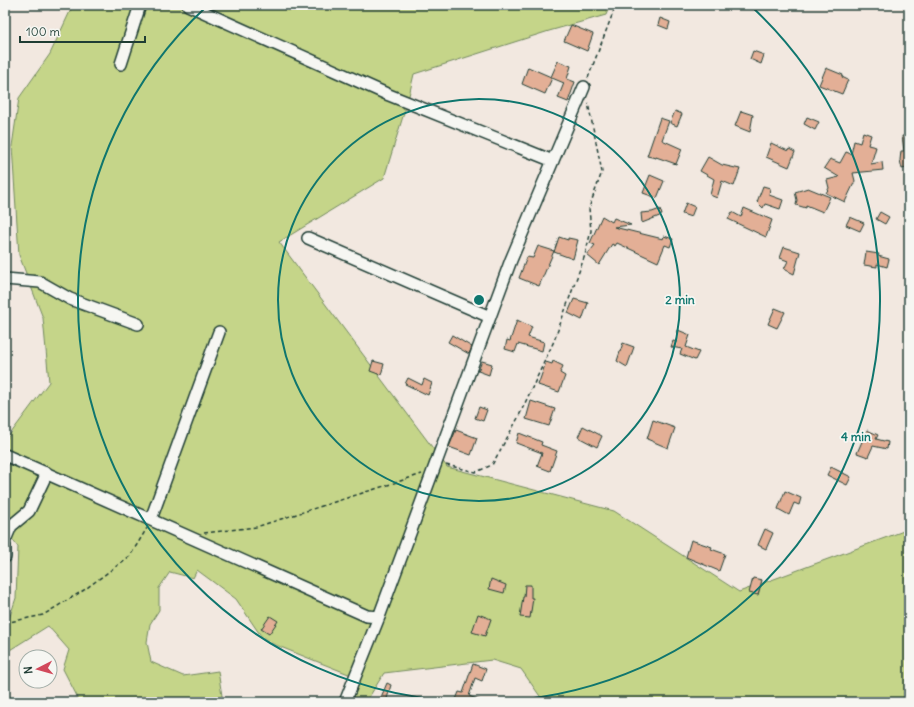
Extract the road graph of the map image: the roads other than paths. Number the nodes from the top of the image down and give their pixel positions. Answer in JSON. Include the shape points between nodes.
{"nodes":[{"id":1,"x":140,"y":5,"type":"edge"},
{"id":2,"x":188,"y":5,"type":"edge"},
{"id":3,"x":121,"y":64,"type":"dead end"},
{"id":4,"x":584,"y":87,"type":"dead end"},
{"id":5,"x":553,"y":161,"type":"junction"},
{"id":6,"x":308,"y":238,"type":"dead end"},
{"id":7,"x":5,"y":279,"type":"edge"},
{"id":8,"x":490,"y":317,"type":"junction"},
{"id":9,"x":138,"y":324,"type":"dead end"},
{"id":10,"x":219,"y":332,"type":"dead end"},
{"id":11,"x":5,"y":455,"type":"edge"},
{"id":12,"x":47,"y":473,"type":"junction"},
{"id":13,"x":151,"y":519,"type":"junction"},
{"id":14,"x":5,"y":540,"type":"edge"},
{"id":15,"x":5,"y":545,"type":"edge"},
{"id":16,"x":5,"y":557,"type":"edge"},
{"id":17,"x":379,"y":617,"type":"junction"},
{"id":18,"x":345,"y":702,"type":"edge"}],
"edges":[{"from":1,"to":3,"type":"street"},
{"from":2,"to":5,"type":"street","via":[[389,96]]},
{"from":4,"to":5,"type":"street"},
{"from":5,"to":8,"type":"street"},
{"from":6,"to":8,"type":"street"},
{"from":7,"to":9,"type":"street","via":[[40,282],[70,299]]},
{"from":8,"to":17,"type":"street"},
{"from":10,"to":13,"type":"street"},
{"from":11,"to":12,"type":"street"},
{"from":12,"to":13,"type":"street"},
{"from":12,"to":14,"type":"street","via":[[29,511],[11,526]]},
{"from":13,"to":17,"type":"street","via":[[367,616]]},
{"from":15,"to":16,"type":"street"},
{"from":17,"to":18,"type":"street"}]}
